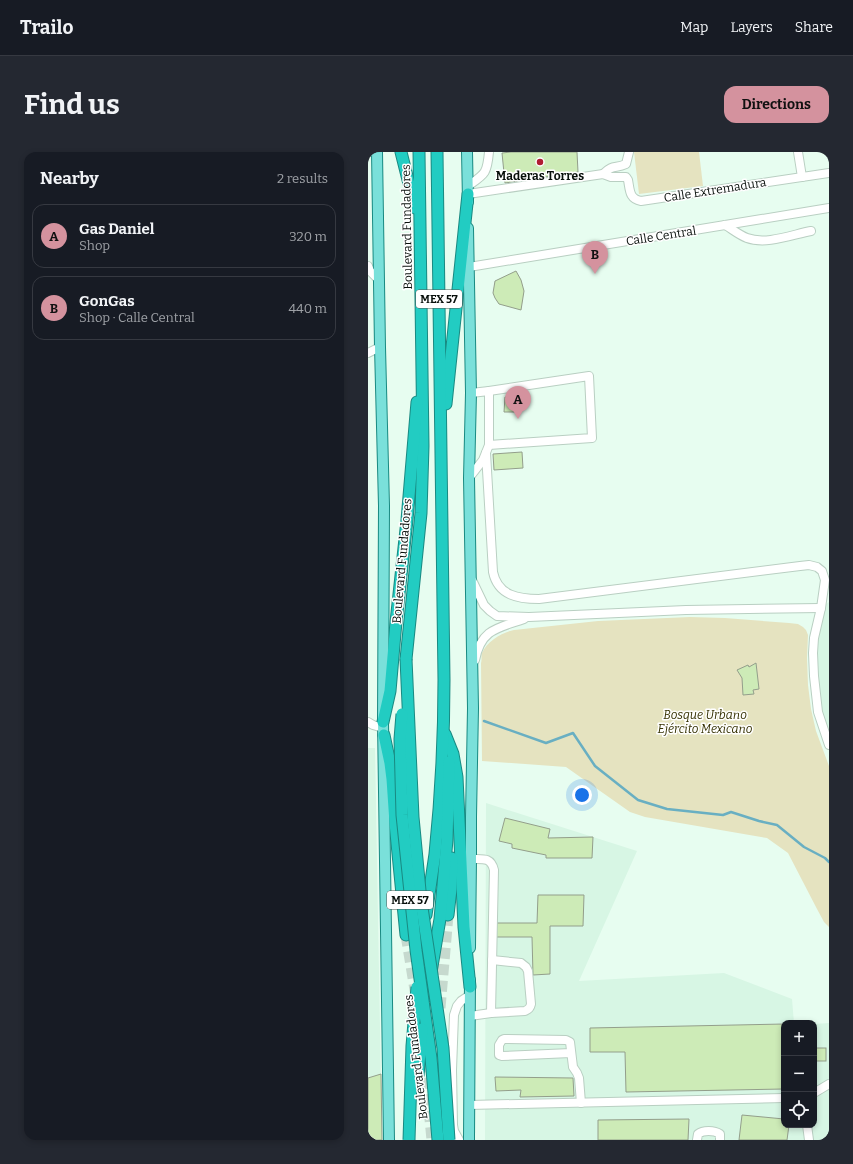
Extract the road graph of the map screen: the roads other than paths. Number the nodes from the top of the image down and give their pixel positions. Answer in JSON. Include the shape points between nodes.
{"nodes":[{"id":1,"x":377,"y":152,"type":"edge"},
{"id":2,"x":401,"y":152,"type":"edge"},
{"id":3,"x":419,"y":152,"type":"edge"},
{"id":4,"x":437,"y":152,"type":"edge"},
{"id":5,"x":467,"y":152,"type":"edge"},
{"id":6,"x":489,"y":152,"type":"edge"},
{"id":7,"x":629,"y":152,"type":"edge"},
{"id":8,"x":798,"y":152,"type":"edge"},
{"id":9,"x":829,"y":173,"type":"edge"},
{"id":10,"x":603,"y":174,"type":"junction"},
{"id":11,"x":802,"y":177,"type":"junction"},
{"id":12,"x":468,"y":190,"type":"junction"},
{"id":13,"x":829,"y":208,"type":"edge"},
{"id":14,"x":725,"y":225,"type":"junction"},
{"id":15,"x":420,"y":228,"type":"junction"},
{"id":16,"x":811,"y":231,"type":"dead end"},
{"id":17,"x":368,"y":266,"type":"edge"},
{"id":18,"x":469,"y":267,"type":"junction"},
{"id":19,"x":379,"y":280,"type":"junction"},
{"id":20,"x":422,"y":326,"type":"junction"},
{"id":21,"x":380,"y":347,"type":"junction"},
{"id":22,"x":368,"y":353,"type":"edge"},
{"id":23,"x":489,"y":391,"type":"junction"},
{"id":24,"x":471,"y":393,"type":"junction"},
{"id":25,"x":441,"y":446,"type":"junction"},
{"id":26,"x":488,"y":449,"type":"junction"},
{"id":27,"x":469,"y":478,"type":"junction"},
{"id":28,"x":471,"y":579,"type":"junction"},
{"id":29,"x":829,"y":602,"type":"edge"},
{"id":30,"x":821,"y":608,"type":"junction"},
{"id":31,"x":529,"y":617,"type":"junction"},
{"id":32,"x":388,"y":658,"type":"junction"},
{"id":33,"x":406,"y":659,"type":"junction"},
{"id":34,"x":472,"y":672,"type":"junction"},
{"id":35,"x":368,"y":722,"type":"edge"},
{"id":36,"x":384,"y":728,"type":"junction"},
{"id":37,"x":444,"y":730,"type":"junction"},
{"id":38,"x":829,"y":745,"type":"edge"},
{"id":39,"x":449,"y":758,"type":"junction"},
{"id":40,"x":472,"y":858,"type":"junction"},
{"id":41,"x":448,"y":916,"type":"tunnel mouth"},
{"id":42,"x":406,"y":935,"type":"tunnel mouth"},
{"id":43,"x":492,"y":960,"type":"junction"},
{"id":44,"x":470,"y":991,"type":"junction"},
{"id":45,"x":491,"y":1013,"type":"junction"},
{"id":46,"x":470,"y":1016,"type":"junction"},
{"id":47,"x":571,"y":1053,"type":"junction"},
{"id":48,"x":829,"y":1084,"type":"edge"},
{"id":49,"x":816,"y":1092,"type":"edge"},
{"id":50,"x":781,"y":1098,"type":"edge"},
{"id":51,"x":582,"y":1103,"type":"junction"},
{"id":52,"x":469,"y":1105,"type":"junction"},
{"id":53,"x":807,"y":1128,"type":"edge"},
{"id":54,"x":389,"y":1140,"type":"edge"},
{"id":55,"x":409,"y":1140,"type":"edge"},
{"id":56,"x":414,"y":1140,"type":"edge"},
{"id":57,"x":438,"y":1140,"type":"edge"},
{"id":58,"x":450,"y":1140,"type":"edge"},
{"id":59,"x":459,"y":1140,"type":"edge"},
{"id":60,"x":469,"y":1140,"type":"edge"},
{"id":61,"x":697,"y":1140,"type":"edge"},
{"id":62,"x":720,"y":1140,"type":"edge"},
{"id":63,"x":809,"y":1140,"type":"edge"}],
"edges":[{"from":1,"to":19,"type":"main road"},
{"from":2,"to":15,"type":"highway"},
{"from":3,"to":15,"type":"highway","name":"Boulevard Fundadores","number":"MEX 57"},
{"from":4,"to":25,"type":"highway","name":"Boulevard Fundadores","number":"MEX 57"},
{"from":5,"to":12,"type":"main road"},
{"from":6,"to":12,"type":"street","via":[[485,173]]},
{"from":7,"to":10,"type":"street","via":[[626,163],[610,168]]},
{"from":8,"to":11,"type":"street"},
{"from":9,"to":11,"type":"street","name":"Calle Extremadura"},
{"from":10,"to":11,"type":"street","name":"Calle Extremadura","via":[[624,177],[628,180],[630,194],[634,200],[641,202]]},
{"from":10,"to":12,"type":"street"},
{"from":12,"to":18,"type":"main road"},
{"from":12,"to":25,"type":"highway"},
{"from":13,"to":14,"type":"street","name":"Calle Central"},
{"from":14,"to":16,"type":"street","via":[[746,238],[757,240]]},
{"from":14,"to":18,"type":"street","name":"Calle Central"},
{"from":15,"to":20,"type":"highway","name":"Boulevard Fundadores","number":"MEX 57"},
{"from":17,"to":19,"type":"street"},
{"from":18,"to":24,"type":"main road"},
{"from":19,"to":21,"type":"main road"},
{"from":20,"to":32,"type":"highway","via":[[411,482]]},
{"from":20,"to":33,"type":"highway","name":"Boulevard Fundadores","number":"MEX 57","via":[[421,513]]},
{"from":21,"to":22,"type":"street"},
{"from":21,"to":32,"type":"main road"},
{"from":23,"to":24,"type":"street"},
{"from":23,"to":26,"type":"street"},
{"from":23,"to":26,"type":"street","via":[[589,376],[592,438]]},
{"from":24,"to":27,"type":"main road"},
{"from":25,"to":37,"type":"highway","name":"Boulevard Fundadores","number":"MEX 57"},
{"from":26,"to":27,"type":"street"},
{"from":26,"to":30,"type":"street","via":[[494,578],[500,587],[514,597],[539,599],[809,565],[822,571],[825,580]]},
{"from":27,"to":28,"type":"main road"},
{"from":28,"to":31,"type":"street","via":[[484,605],[497,616]]},
{"from":28,"to":34,"type":"main road"},
{"from":29,"to":30,"type":"street"},
{"from":30,"to":31,"type":"street","via":[[686,610]]},
{"from":30,"to":38,"type":"street","via":[[814,638],[814,676],[818,712]]},
{"from":31,"to":34,"type":"street","via":[[491,631],[477,649]]},
{"from":32,"to":36,"type":"highway"},
{"from":33,"to":57,"type":"highway","name":"Boulevard Fundadores","number":"MEX 57","bridge":true,"via":[[400,739],[402,815],[416,950],[431,1058]]},
{"from":33,"to":58,"type":"highway","bridge":true,"via":[[413,817],[421,901],[443,1048]]},
{"from":34,"to":40,"type":"main road"},
{"from":35,"to":36,"type":"street"},
{"from":36,"to":42,"type":"highway","via":[[392,779]]},
{"from":36,"to":54,"type":"main road"},
{"from":37,"to":39,"type":"highway"},
{"from":37,"to":44,"type":"highway","via":[[453,754],[456,777]]},
{"from":37,"to":55,"type":"highway","name":"Boulevard Fundadores","number":"MEX 57","bridge":true,"via":[[438,826],[415,1004]]},
{"from":39,"to":41,"type":"highway","via":[[452,773],[453,830]]},
{"from":39,"to":56,"type":"highway","bridge":true,"via":[[447,840],[440,919],[418,1069]]},
{"from":40,"to":43,"type":"street","via":[[487,860],[493,865],[494,870]]},
{"from":40,"to":44,"type":"main road"},
{"from":43,"to":45,"type":"street"},
{"from":43,"to":45,"type":"street","via":[[521,963],[526,967],[531,1004],[529,1010],[525,1011]]},
{"from":44,"to":46,"type":"main road"},
{"from":44,"to":59,"type":"street","via":[[457,1006],[454,1015],[453,1125]]},
{"from":45,"to":46,"type":"street"},
{"from":46,"to":52,"type":"main road"},
{"from":47,"to":47,"type":"street","via":[[570,1042],[566,1040],[504,1039],[499,1045],[499,1055],[502,1056]]},
{"from":47,"to":51,"type":"street","via":[[573,1067],[579,1078]]},
{"from":48,"to":49,"type":"street"},
{"from":50,"to":51,"type":"street"},
{"from":51,"to":52,"type":"street"},
{"from":52,"to":60,"type":"main road"},
{"from":53,"to":63,"type":"street"},
{"from":61,"to":62,"type":"street","via":[[698,1134],[703,1131],[715,1131],[720,1134]]}]}
